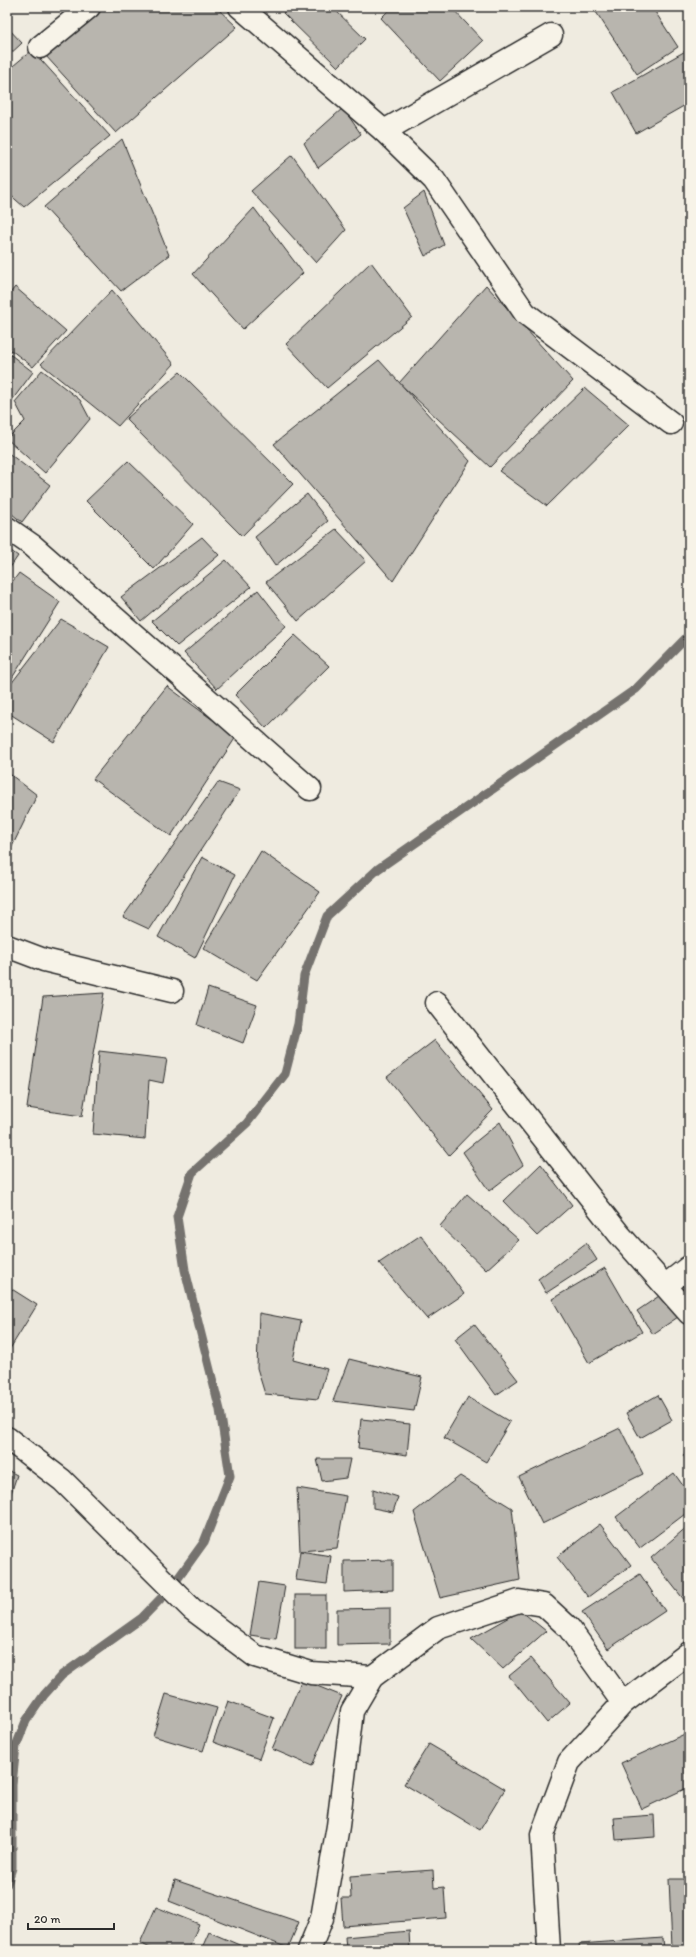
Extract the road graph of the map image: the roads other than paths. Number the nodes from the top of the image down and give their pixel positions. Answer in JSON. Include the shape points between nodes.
{"nodes":[{"id":1,"x":89,"y":7,"type":"edge"},
{"id":2,"x":240,"y":7,"type":"edge"},
{"id":3,"x":551,"y":35,"type":"dead end"},
{"id":4,"x":40,"y":47,"type":"dead end"},
{"id":5,"x":384,"y":131,"type":"junction"},
{"id":6,"x":671,"y":423,"type":"dead end"},
{"id":7,"x":7,"y":528,"type":"edge"},
{"id":8,"x":310,"y":789,"type":"dead end"},
{"id":9,"x":7,"y":946,"type":"edge"},
{"id":10,"x":172,"y":990,"type":"dead end"},
{"id":11,"x":437,"y":1003,"type":"dead end"},
{"id":12,"x":689,"y":1267,"type":"edge"},
{"id":13,"x":666,"y":1285,"type":"junction"},
{"id":14,"x":689,"y":1313,"type":"edge"},
{"id":15,"x":7,"y":1438,"type":"edge"},
{"id":16,"x":689,"y":1653,"type":"edge"},
{"id":17,"x":372,"y":1677,"type":"junction"},
{"id":18,"x":623,"y":1703,"type":"junction"},
{"id":19,"x":309,"y":1950,"type":"edge"},
{"id":20,"x":549,"y":1950,"type":"edge"}],
"edges":[{"from":1,"to":4,"type":"street"},
{"from":2,"to":5,"type":"street"},
{"from":3,"to":5,"type":"street"},
{"from":5,"to":6,"type":"street","via":[[434,180],[525,313]]},
{"from":7,"to":8,"type":"street","via":[[33,546]]},
{"from":9,"to":10,"type":"street","via":[[44,960]]},
{"from":11,"to":13,"type":"street","via":[[619,1234]]},
{"from":12,"to":13,"type":"street"},
{"from":13,"to":14,"type":"street"},
{"from":15,"to":17,"type":"street","via":[[62,1480],[192,1609],[255,1656],[311,1673]]},
{"from":16,"to":18,"type":"street"},
{"from":17,"to":18,"type":"street","via":[[438,1628],[519,1601],[544,1605],[569,1628]]},
{"from":17,"to":19,"type":"street","via":[[352,1711],[338,1826],[324,1910]]},
{"from":18,"to":20,"type":"street","via":[[569,1762],[542,1835]]}]}
